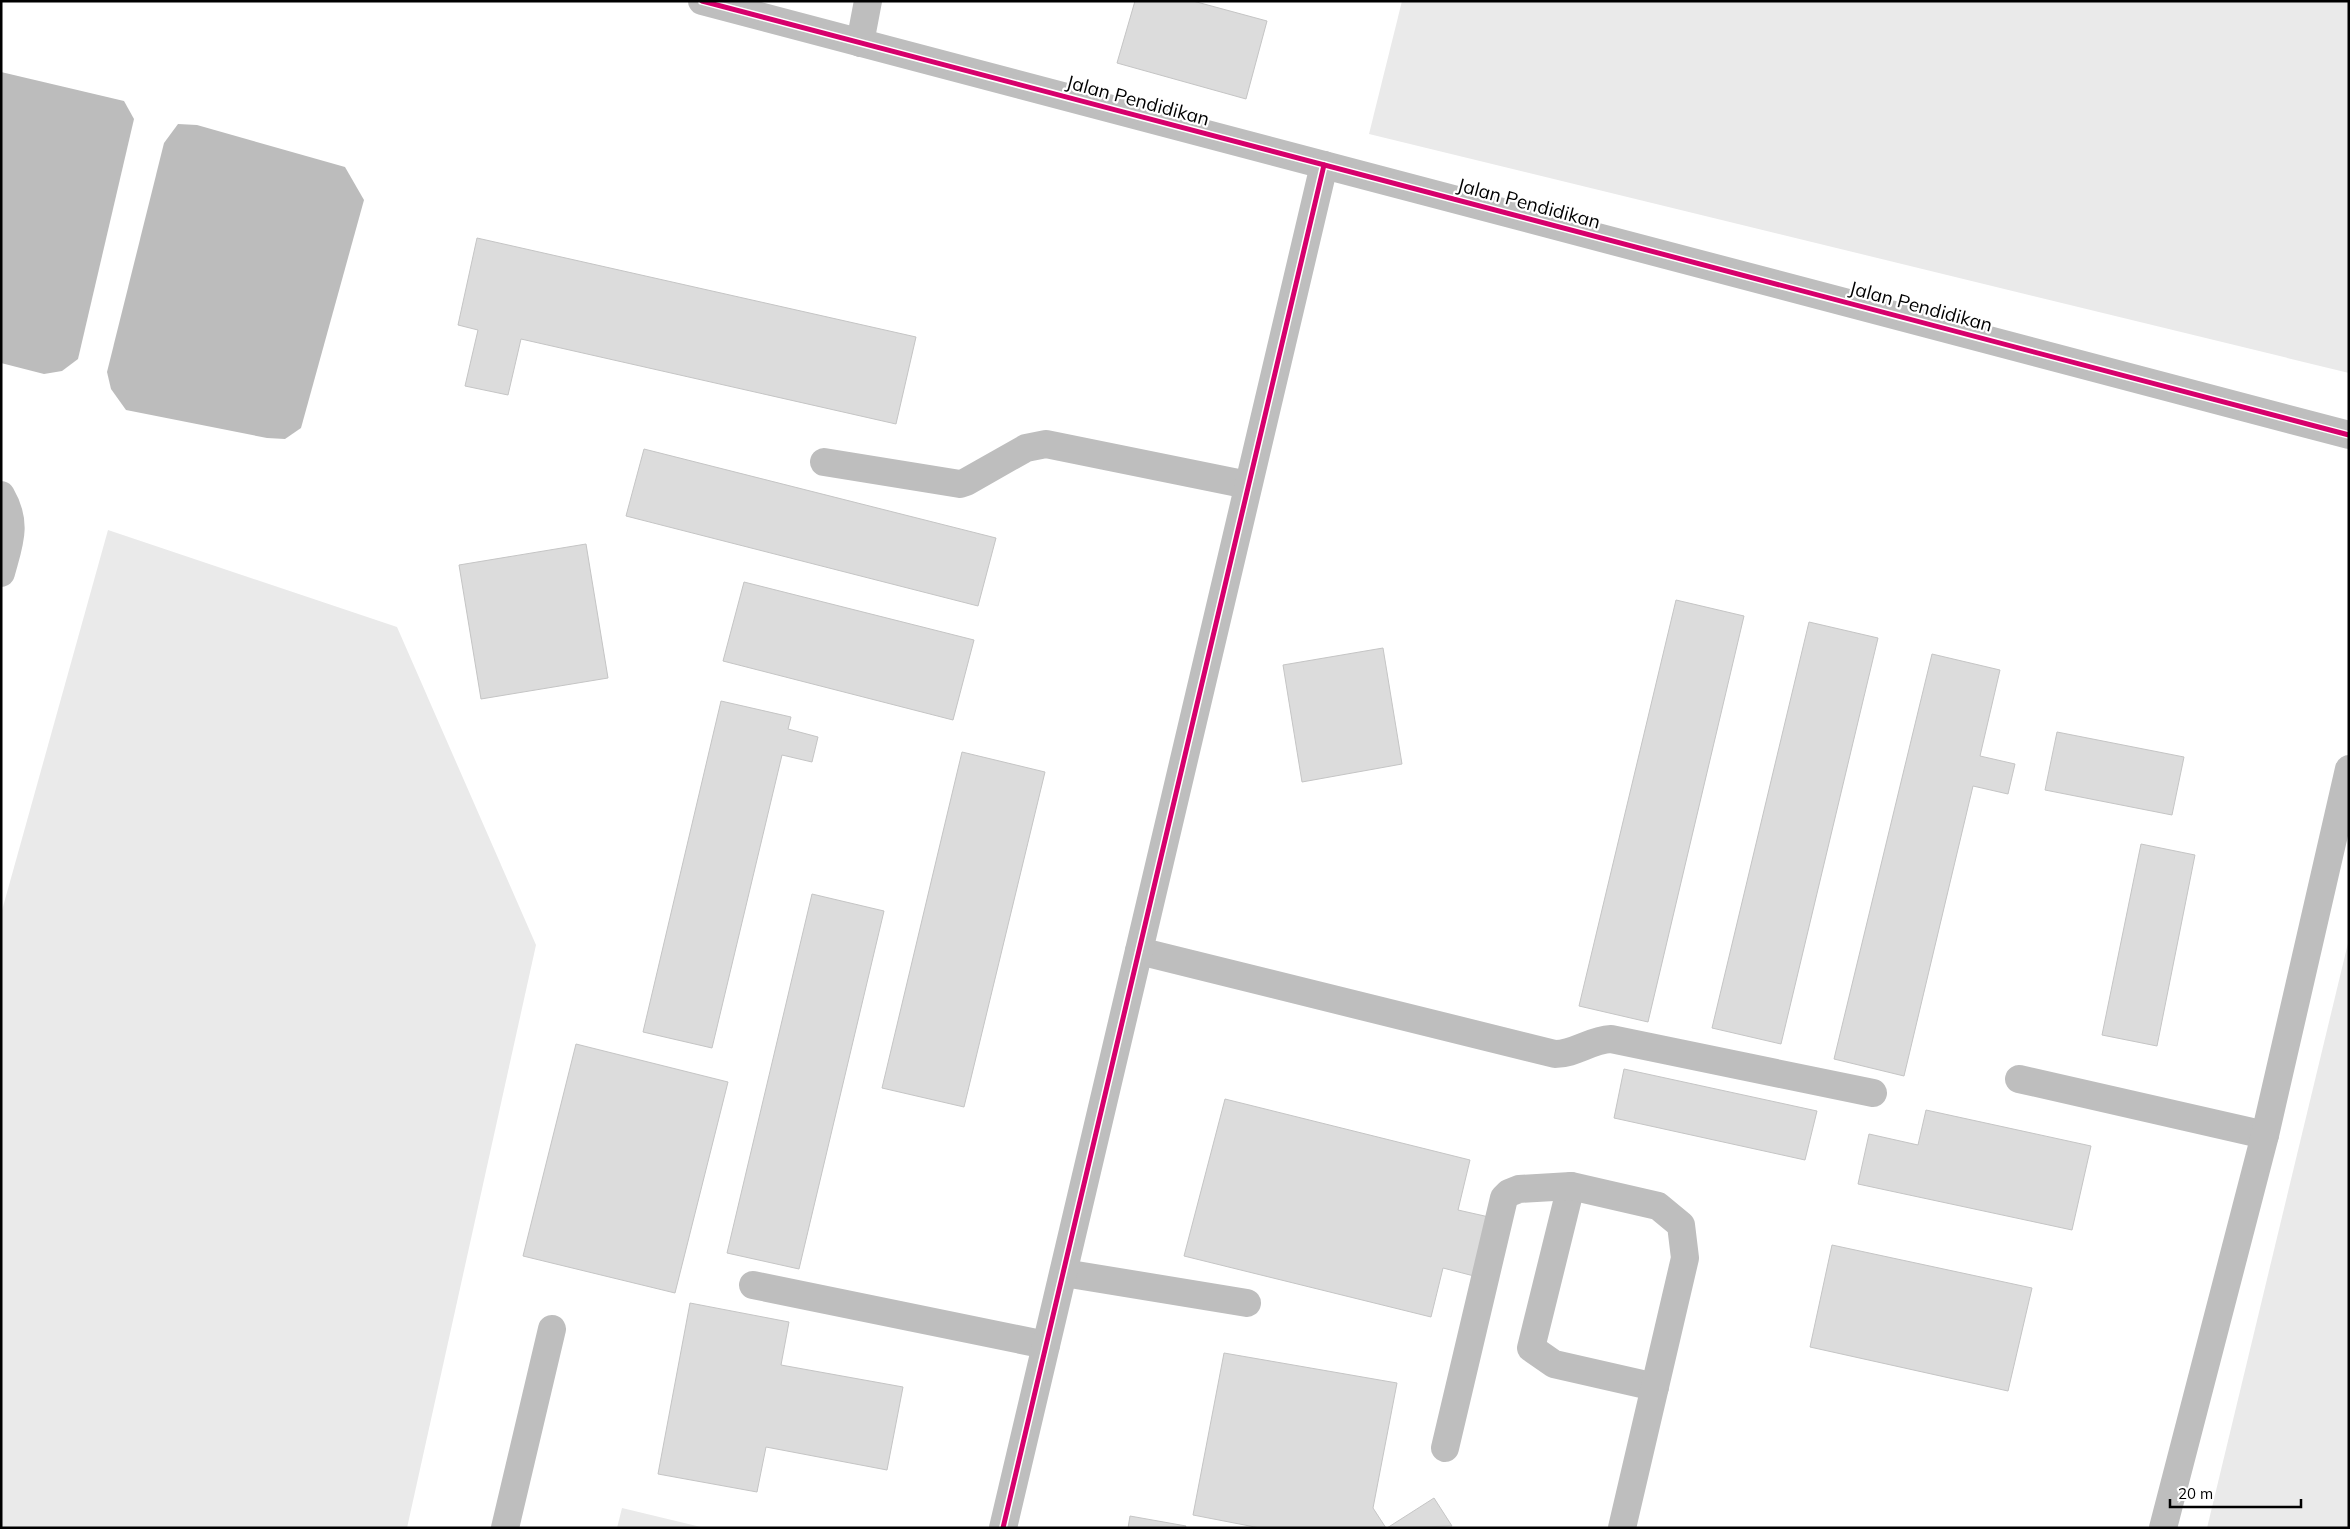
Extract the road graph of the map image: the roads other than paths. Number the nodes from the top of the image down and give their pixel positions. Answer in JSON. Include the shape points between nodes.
{"nodes":[{"id":1,"x":702,"y":1,"type":"edge"},
{"id":2,"x":868,"y":1,"type":"edge"},
{"id":3,"x":860,"y":43,"type":"junction"},
{"id":4,"x":1324,"y":165,"type":"junction"},
{"id":5,"x":2349,"y":435,"type":"edge"},
{"id":6,"x":824,"y":462,"type":"dead end"},
{"id":7,"x":1248,"y":485,"type":"junction"},
{"id":8,"x":1,"y":495,"type":"edge"},
{"id":9,"x":1,"y":573,"type":"edge"},
{"id":10,"x":2349,"y":769,"type":"edge"},
{"id":11,"x":1139,"y":951,"type":"junction"},
{"id":12,"x":2019,"y":1079,"type":"dead end"},
{"id":13,"x":1874,"y":1093,"type":"dead end"},
{"id":14,"x":2265,"y":1135,"type":"junction"},
{"id":15,"x":1571,"y":1186,"type":"junction"},
{"id":16,"x":1064,"y":1273,"type":"junction"},
{"id":17,"x":752,"y":1285,"type":"dead end"},
{"id":18,"x":1247,"y":1303,"type":"dead end"},
{"id":19,"x":552,"y":1330,"type":"dead end"},
{"id":20,"x":1046,"y":1345,"type":"junction"},
{"id":21,"x":1655,"y":1386,"type":"junction"},
{"id":22,"x":1444,"y":1448,"type":"dead end"},
{"id":23,"x":1623,"y":1527,"type":"edge"},
{"id":24,"x":505,"y":1528,"type":"edge"},
{"id":25,"x":1003,"y":1528,"type":"edge"},
{"id":26,"x":2163,"y":1528,"type":"edge"}],
"edges":[{"from":1,"to":3,"type":"street","name":"Jalan Pendidikan"},
{"from":2,"to":3,"type":"street"},
{"from":3,"to":4,"type":"street","name":"Jalan Pendidikan"},
{"from":4,"to":5,"type":"street","name":"Jalan Pendidikan"},
{"from":4,"to":7,"type":"street"},
{"from":6,"to":7,"type":"street","via":[[960,484],[1026,448],[1046,444]]},
{"from":7,"to":11,"type":"street"},
{"from":8,"to":9,"type":"street","via":[[10,510],[11,533]]},
{"from":10,"to":14,"type":"street"},
{"from":11,"to":13,"type":"street","via":[[1555,1054],[1568,1054],[1588,1043],[1611,1039]]},
{"from":11,"to":16,"type":"street"},
{"from":12,"to":14,"type":"street"},
{"from":14,"to":26,"type":"street"},
{"from":15,"to":21,"type":"street","via":[[1658,1206],[1682,1225],[1685,1258]]},
{"from":15,"to":21,"type":"street","via":[[1530,1348],[1554,1364]]},
{"from":15,"to":22,"type":"street","via":[[1519,1189],[1504,1198]]},
{"from":16,"to":18,"type":"street"},
{"from":16,"to":20,"type":"street"},
{"from":17,"to":20,"type":"street"},
{"from":19,"to":24,"type":"street"},
{"from":20,"to":25,"type":"street"},
{"from":21,"to":23,"type":"street"}]}
